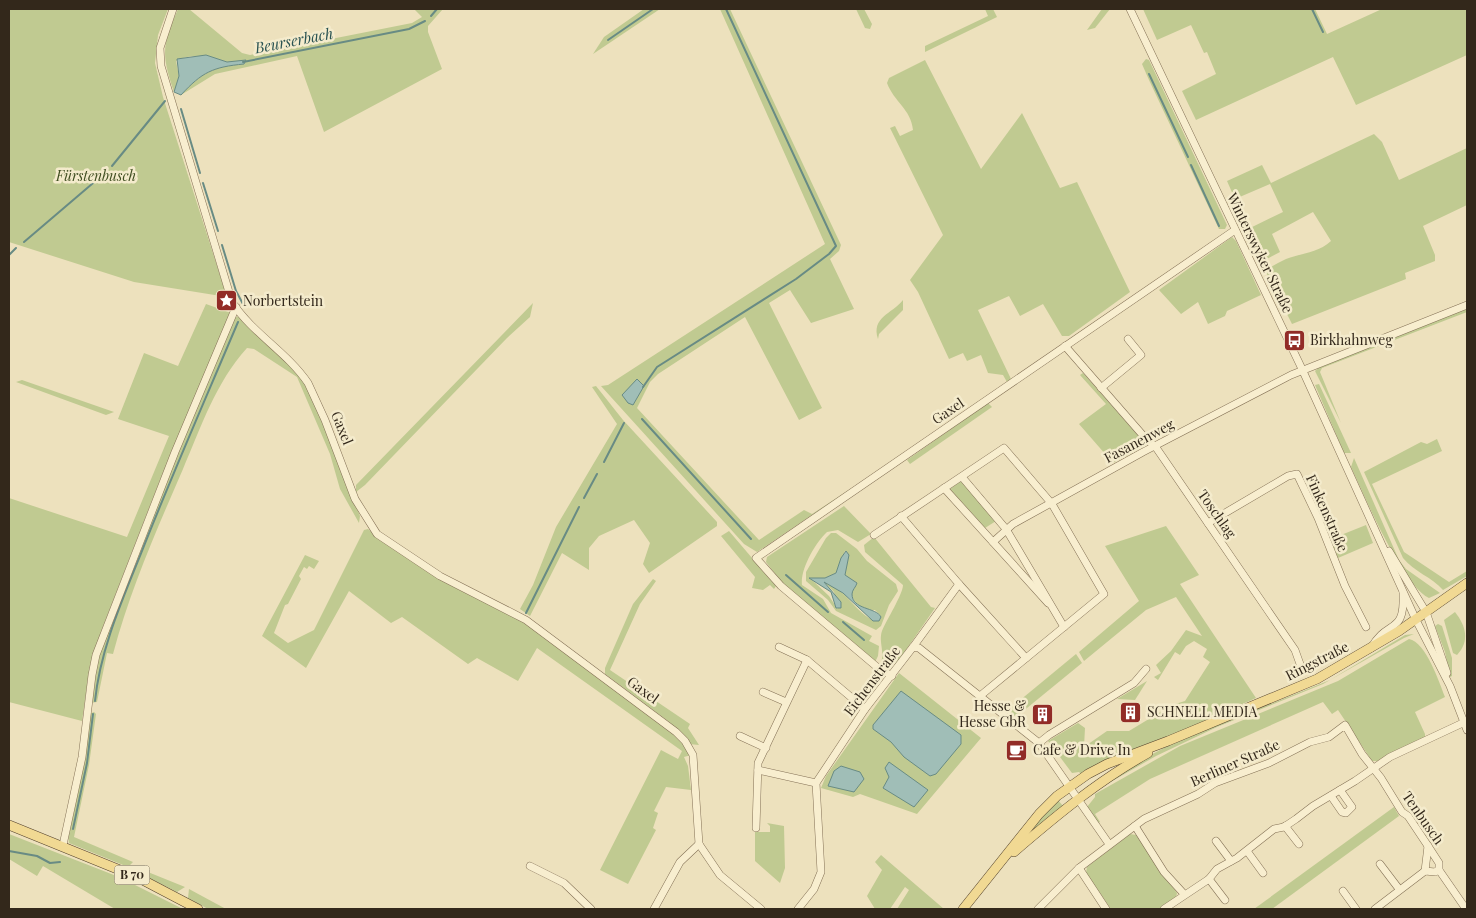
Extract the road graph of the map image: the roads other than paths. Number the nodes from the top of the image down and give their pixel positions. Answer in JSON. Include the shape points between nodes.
{"nodes":[{"id":1,"x":173,"y":9,"type":"edge"},
{"id":2,"x":1130,"y":9,"type":"edge"},
{"id":3,"x":1235,"y":230,"type":"junction"},
{"id":4,"x":1467,"y":305,"type":"edge"},
{"id":5,"x":236,"y":308,"type":"junction"},
{"id":6,"x":1128,"y":339,"type":"dead end"},
{"id":7,"x":1065,"y":346,"type":"junction"},
{"id":8,"x":1302,"y":369,"type":"junction"},
{"id":9,"x":1101,"y":388,"type":"junction"},
{"id":10,"x":1156,"y":446,"type":"junction"},
{"id":11,"x":962,"y":477,"type":"junction"},
{"id":12,"x":944,"y":488,"type":"junction"},
{"id":13,"x":1052,"y":504,"type":"junction"},
{"id":14,"x":901,"y":516,"type":"junction"},
{"id":15,"x":1208,"y":523,"type":"junction"},
{"id":16,"x":1373,"y":524,"type":"junction"},
{"id":17,"x":1006,"y":529,"type":"junction"},
{"id":18,"x":874,"y":535,"type":"dead end"},
{"id":19,"x":993,"y":542,"type":"junction"},
{"id":20,"x":1467,"y":583,"type":"edge"},
{"id":21,"x":959,"y":584,"type":"junction"},
{"id":22,"x":1403,"y":590,"type":"junction"},
{"id":23,"x":1056,"y":612,"type":"junction"},
{"id":24,"x":1426,"y":612,"type":"junction"},
{"id":25,"x":1416,"y":620,"type":"junction"},
{"id":26,"x":1064,"y":627,"type":"junction"},
{"id":27,"x":1366,"y":627,"type":"dead end"},
{"id":28,"x":779,"y":647,"type":"dead end"},
{"id":29,"x":913,"y":647,"type":"junction"},
{"id":30,"x":1370,"y":649,"type":"junction"},
{"id":31,"x":1026,"y":658,"type":"junction"},
{"id":32,"x":807,"y":660,"type":"junction"},
{"id":33,"x":1300,"y":664,"type":"dead end"},
{"id":34,"x":1146,"y":669,"type":"dead end"},
{"id":35,"x":892,"y":676,"type":"junction"},
{"id":36,"x":1450,"y":686,"type":"junction"},
{"id":37,"x":763,"y":692,"type":"dead end"},
{"id":38,"x":980,"y":696,"type":"junction"},
{"id":39,"x":786,"y":702,"type":"junction"},
{"id":40,"x":865,"y":709,"type":"junction"},
{"id":41,"x":1345,"y":725,"type":"joint"},
{"id":42,"x":1466,"y":725,"type":"edge"},
{"id":43,"x":740,"y":736,"type":"dead end"},
{"id":44,"x":1168,"y":741,"type":"junction"},
{"id":45,"x":1039,"y":743,"type":"junction"},
{"id":46,"x":766,"y":748,"type":"junction"},
{"id":47,"x":1373,"y":768,"type":"junction"},
{"id":48,"x":758,"y":770,"type":"junction"},
{"id":49,"x":816,"y":783,"type":"junction"},
{"id":50,"x":1069,"y":787,"type":"junction"},
{"id":51,"x":1340,"y":790,"type":"junction"},
{"id":52,"x":1331,"y":796,"type":"junction"},
{"id":53,"x":1077,"y":798,"type":"junction"},
{"id":54,"x":9,"y":825,"type":"edge"},
{"id":55,"x":1135,"y":826,"type":"junction"},
{"id":56,"x":1286,"y":826,"type":"junction"},
{"id":57,"x":756,"y":828,"type":"dead end"},
{"id":58,"x":1216,"y":841,"type":"dead end"},
{"id":59,"x":699,"y":844,"type":"junction"},
{"id":60,"x":1109,"y":844,"type":"junction"},
{"id":61,"x":1299,"y":844,"type":"dead end"},
{"id":62,"x":63,"y":845,"type":"junction"},
{"id":63,"x":1428,"y":846,"type":"junction"},
{"id":64,"x":1247,"y":850,"type":"junction"},
{"id":65,"x":1231,"y":861,"type":"junction"},
{"id":66,"x":1380,"y":864,"type":"dead end"},
{"id":67,"x":530,"y":866,"type":"dead end"},
{"id":68,"x":999,"y":866,"type":"junction"},
{"id":69,"x":1079,"y":868,"type":"junction"},
{"id":70,"x":1439,"y":870,"type":"junction"},
{"id":71,"x":1425,"y":871,"type":"junction"},
{"id":72,"x":1263,"y":873,"type":"dead end"},
{"id":73,"x":1210,"y":878,"type":"junction"},
{"id":74,"x":1399,"y":889,"type":"junction"},
{"id":75,"x":1343,"y":891,"type":"dead end"},
{"id":76,"x":1184,"y":894,"type":"junction"},
{"id":77,"x":1226,"y":900,"type":"dead end"},
{"id":78,"x":198,"y":909,"type":"edge"},
{"id":79,"x":591,"y":909,"type":"edge"},
{"id":80,"x":654,"y":909,"type":"edge"},
{"id":81,"x":761,"y":909,"type":"edge"},
{"id":82,"x":798,"y":909,"type":"edge"},
{"id":83,"x":963,"y":909,"type":"edge"},
{"id":84,"x":1038,"y":909,"type":"edge"},
{"id":85,"x":1106,"y":909,"type":"edge"},
{"id":86,"x":1164,"y":909,"type":"edge"},
{"id":87,"x":1356,"y":909,"type":"edge"},
{"id":88,"x":1376,"y":909,"type":"edge"},
{"id":89,"x":1466,"y":909,"type":"edge"}],
"edges":[{"from":1,"to":5,"type":"street","name":"Gaxel","via":[[160,48],[161,66],[227,288]]},
{"from":2,"to":3,"type":"street","name":"Winterswyker Straße"},
{"from":3,"to":7,"type":"street","name":"Gaxel"},
{"from":3,"to":8,"type":"street","name":"Winterswyker Straße"},
{"from":4,"to":8,"type":"street"},
{"from":5,"to":59,"type":"street","name":"Gaxel","via":[[308,383],[354,499],[377,534],[440,576],[526,620],[685,740],[693,755]]},
{"from":5,"to":62,"type":"street","via":[[175,452],[96,655],[82,757]]},
{"from":6,"to":9,"type":"street","via":[[1141,355]]},
{"from":7,"to":9,"type":"street","name":"Toschlag"},
{"from":7,"to":35,"type":"street","name":"Gaxel","via":[[756,558],[781,586]]},
{"from":8,"to":10,"type":"street","name":"Fasanenweg"},
{"from":8,"to":16,"type":"street","name":"Winterswyker Straße"},
{"from":9,"to":10,"type":"street","name":"Toschlag"},
{"from":10,"to":13,"type":"street","name":"Fasanenweg"},
{"from":10,"to":15,"type":"street","name":"Toschlag"},
{"from":11,"to":12,"type":"street"},
{"from":11,"to":13,"type":"street","via":[[1004,448]]},
{"from":11,"to":17,"type":"street"},
{"from":12,"to":14,"type":"street"},
{"from":12,"to":19,"type":"street"},
{"from":13,"to":17,"type":"street","name":"Fasanenweg"},
{"from":13,"to":26,"type":"street","via":[[1104,594]]},
{"from":14,"to":18,"type":"street"},
{"from":14,"to":21,"type":"street"},
{"from":15,"to":27,"type":"street","name":"Finkenstraße","via":[[1296,474]]},
{"from":15,"to":33,"type":"street","name":"Toschlag","via":[[1295,650]]},
{"from":16,"to":22,"type":"street","name":"Winterswyker Straße"},
{"from":16,"to":24,"type":"street"},
{"from":17,"to":19,"type":"street","name":"Fasanenweg"},
{"from":17,"to":23,"type":"street"},
{"from":19,"to":23,"type":"street"},
{"from":20,"to":24,"type":"main road","name":"Ringstraße"},
{"from":21,"to":29,"type":"street"},
{"from":21,"to":31,"type":"street"},
{"from":22,"to":25,"type":"street","name":"Winterswyker Straße"},
{"from":22,"to":30,"type":"street","name":"Winterswyker Straße","via":[[1402,618],[1377,637]]},
{"from":23,"to":26,"type":"street"},
{"from":24,"to":25,"type":"main road","name":"Ringstraße"},
{"from":24,"to":36,"type":"street"},
{"from":25,"to":30,"type":"main road","name":"Ringstraße"},
{"from":25,"to":36,"type":"street","name":"Winterswyker Straße"},
{"from":26,"to":31,"type":"street"},
{"from":28,"to":32,"type":"street"},
{"from":29,"to":35,"type":"street","name":"Eichenstraße"},
{"from":29,"to":38,"type":"street","name":"Eichenstraße","via":[[919,648]]},
{"from":30,"to":44,"type":"main road","name":"Ringstraße","via":[[1317,679]]},
{"from":31,"to":38,"type":"street"},
{"from":32,"to":39,"type":"street"},
{"from":32,"to":40,"type":"street"},
{"from":34,"to":45,"type":"street","via":[[1134,683]]},
{"from":35,"to":40,"type":"street","name":"Eichenstraße"},
{"from":36,"to":42,"type":"street","name":"Winterswyker Straße"},
{"from":37,"to":39,"type":"street"},
{"from":38,"to":45,"type":"street","name":"Eichenstraße"},
{"from":39,"to":46,"type":"street"},
{"from":40,"to":49,"type":"street","name":"Eichenstraße"},
{"from":41,"to":47,"type":"street","name":"Tenbusch"},
{"from":41,"to":55,"type":"street","name":"Berliner Straße","via":[[1329,736],[1269,763],[1215,783]]},
{"from":42,"to":47,"type":"street","via":[[1390,757]]},
{"from":43,"to":46,"type":"street"},
{"from":44,"to":50,"type":"main road","name":"Ringstraße","via":[[1107,764]]},
{"from":44,"to":53,"type":"main road","name":"Ringstraße"},
{"from":45,"to":50,"type":"street","name":"Eichenstraße"},
{"from":46,"to":48,"type":"street"},
{"from":47,"to":51,"type":"street"},
{"from":47,"to":63,"type":"street","name":"Tenbusch"},
{"from":48,"to":49,"type":"street"},
{"from":48,"to":57,"type":"street"},
{"from":49,"to":82,"type":"street","via":[[821,872],[814,888]]},
{"from":50,"to":53,"type":"street","name":"Eichenstraße"},
{"from":50,"to":68,"type":"main road","name":"Ringstraße","via":[[1039,814]]},
{"from":51,"to":52,"type":"street"},
{"from":51,"to":52,"type":"street","via":[[1351,810],[1342,812]]},
{"from":52,"to":56,"type":"street"},
{"from":53,"to":60,"type":"street"},
{"from":53,"to":68,"type":"main road","name":"Ringstraße"},
{"from":54,"to":62,"type":"main road","number":"B 70"},
{"from":55,"to":60,"type":"street","name":"Berliner Straße"},
{"from":55,"to":76,"type":"street","via":[[1164,872]]},
{"from":56,"to":61,"type":"street"},
{"from":56,"to":64,"type":"street","via":[[1274,829]]},
{"from":58,"to":65,"type":"street"},
{"from":59,"to":80,"type":"street","via":[[680,862]]},
{"from":59,"to":81,"type":"street","via":[[720,875]]},
{"from":60,"to":69,"type":"street","name":"Berliner Straße"},
{"from":62,"to":78,"type":"main road","number":"B 70","via":[[137,877]]},
{"from":63,"to":70,"type":"street","name":"Tenbusch","via":[[1439,863]]},
{"from":63,"to":71,"type":"street"},
{"from":64,"to":65,"type":"street"},
{"from":64,"to":72,"type":"street"},
{"from":65,"to":73,"type":"street"},
{"from":66,"to":74,"type":"street"},
{"from":67,"to":79,"type":"street","via":[[564,883]]},
{"from":68,"to":83,"type":"main road","name":"Ringstraße"},
{"from":69,"to":84,"type":"street","name":"Berliner Straße"},
{"from":69,"to":85,"type":"street"},
{"from":70,"to":71,"type":"street"},
{"from":70,"to":89,"type":"street","name":"Tenbusch"},
{"from":71,"to":74,"type":"street"},
{"from":73,"to":76,"type":"street"},
{"from":73,"to":77,"type":"street"},
{"from":74,"to":88,"type":"street"},
{"from":75,"to":87,"type":"street"},
{"from":76,"to":86,"type":"street"}]}
